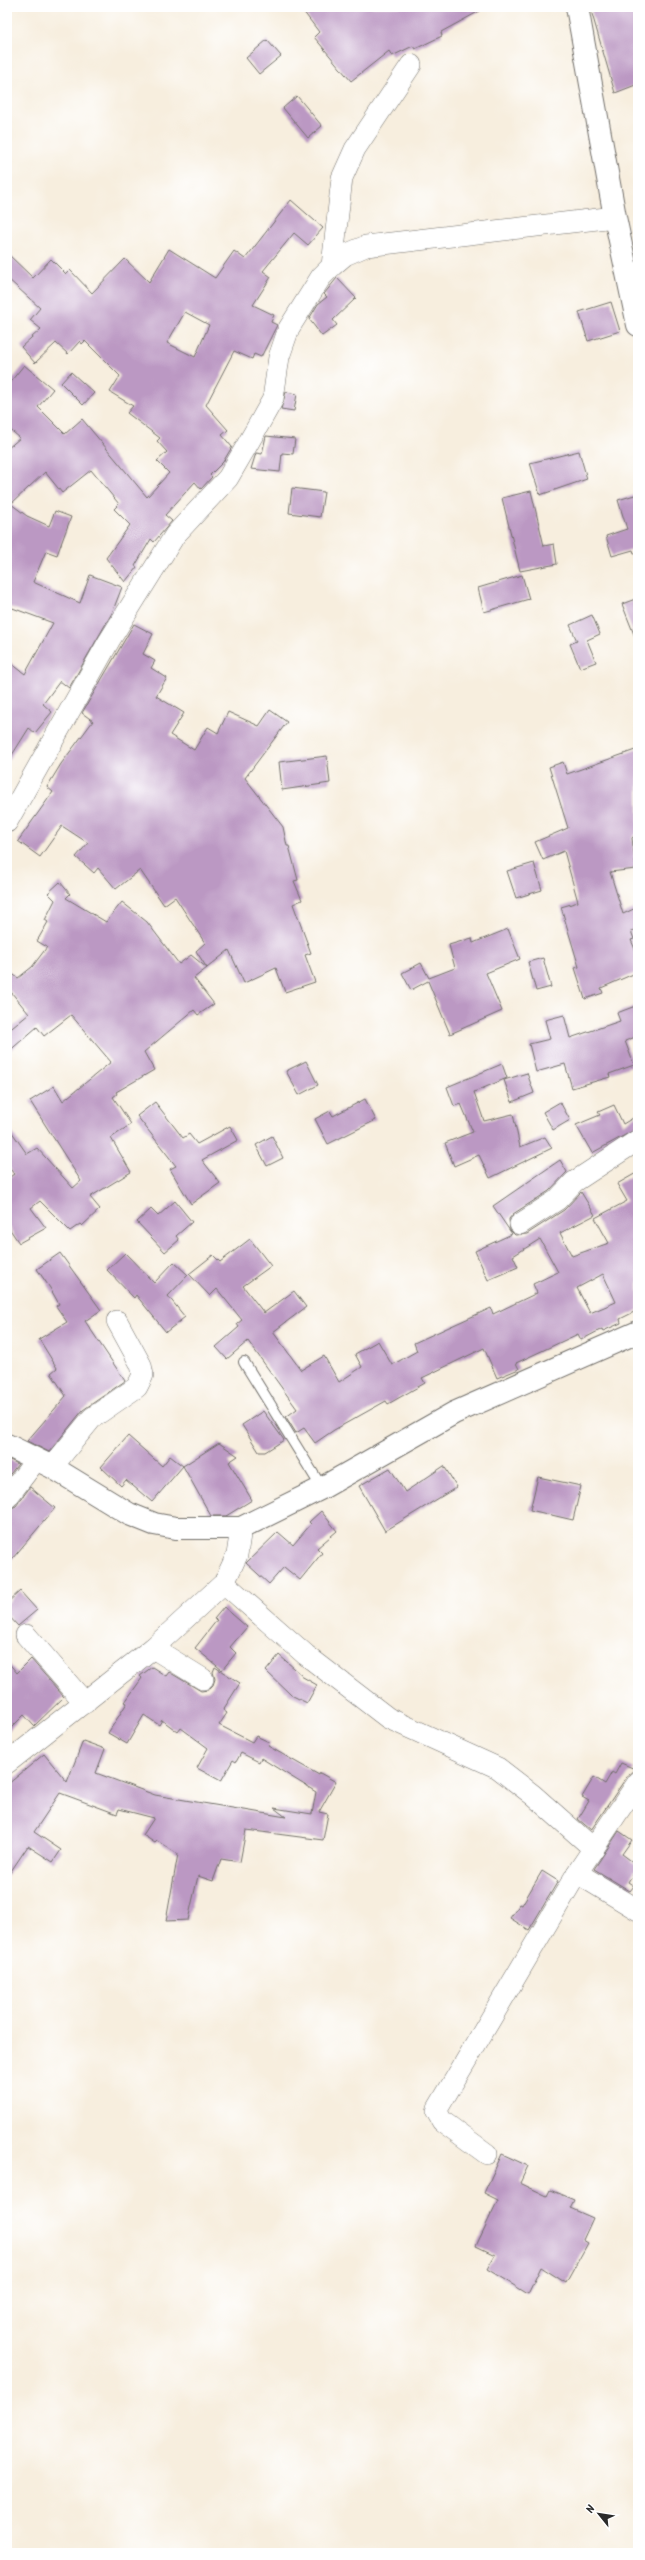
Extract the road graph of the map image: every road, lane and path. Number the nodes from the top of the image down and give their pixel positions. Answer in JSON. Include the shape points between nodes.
{"nodes":[{"id":1,"x":577,"y":7,"type":"edge"},
{"id":2,"x":411,"y":65,"type":"dead end"},
{"id":3,"x":615,"y":217,"type":"junction"},
{"id":4,"x":332,"y":266,"type":"junction"},
{"id":5,"x":638,"y":325,"type":"edge"},
{"id":6,"x":7,"y":822,"type":"edge"},
{"id":7,"x":638,"y":1140,"type":"edge"},
{"id":8,"x":520,"y":1224,"type":"dead end"},
{"id":9,"x":117,"y":1321,"type":"dead end"},
{"id":10,"x":638,"y":1332,"type":"edge"},
{"id":11,"x":244,"y":1362,"type":"dead end"},
{"id":12,"x":7,"y":1445,"type":"edge"},
{"id":13,"x":44,"y":1463,"type":"junction"},
{"id":14,"x":322,"y":1488,"type":"junction"},
{"id":15,"x":7,"y":1498,"type":"edge"},
{"id":16,"x":241,"y":1528,"type":"junction"},
{"id":17,"x":224,"y":1583,"type":"junction"},
{"id":18,"x":26,"y":1635,"type":"dead end"},
{"id":19,"x":153,"y":1648,"type":"junction"},
{"id":20,"x":203,"y":1679,"type":"dead end"},
{"id":21,"x":85,"y":1703,"type":"junction"},
{"id":22,"x":7,"y":1763,"type":"edge"},
{"id":23,"x":638,"y":1782,"type":"edge"},
{"id":24,"x":594,"y":1849,"type":"junction"},
{"id":25,"x":577,"y":1873,"type":"junction"},
{"id":26,"x":638,"y":1910,"type":"edge"},
{"id":27,"x":487,"y":2154,"type":"dead end"}],
"edges":[{"from":1,"to":3,"type":"street"},
{"from":2,"to":4,"type":"street","via":[[355,149],[342,178]]},
{"from":3,"to":4,"type":"street","via":[[366,246],[345,255]]},
{"from":3,"to":5,"type":"street"},
{"from":4,"to":6,"type":"street","via":[[289,328],[279,357],[273,399],[246,448],[228,478],[175,535],[109,641]]},
{"from":7,"to":8,"type":"street","via":[[574,1182],[557,1200]]},
{"from":9,"to":13,"type":"street","via":[[141,1365],[143,1375],[138,1387],[92,1418]]},
{"from":10,"to":14,"type":"street","via":[[454,1414]]},
{"from":11,"to":14,"type":"lane"},
{"from":12,"to":13,"type":"street"},
{"from":13,"to":15,"type":"street"},
{"from":13,"to":16,"type":"street","via":[[129,1514],[154,1524],[176,1528]]},
{"from":14,"to":16,"type":"street"},
{"from":16,"to":17,"type":"street","via":[[238,1555]]},
{"from":17,"to":19,"type":"street"},
{"from":17,"to":24,"type":"street","via":[[306,1655],[388,1718],[498,1768]]},
{"from":18,"to":21,"type":"street"},
{"from":19,"to":20,"type":"street"},
{"from":19,"to":21,"type":"street"},
{"from":21,"to":22,"type":"street"},
{"from":23,"to":24,"type":"street"},
{"from":24,"to":25,"type":"street"},
{"from":25,"to":26,"type":"street"},
{"from":25,"to":27,"type":"street","via":[[437,2112],[442,2121]]}]}
